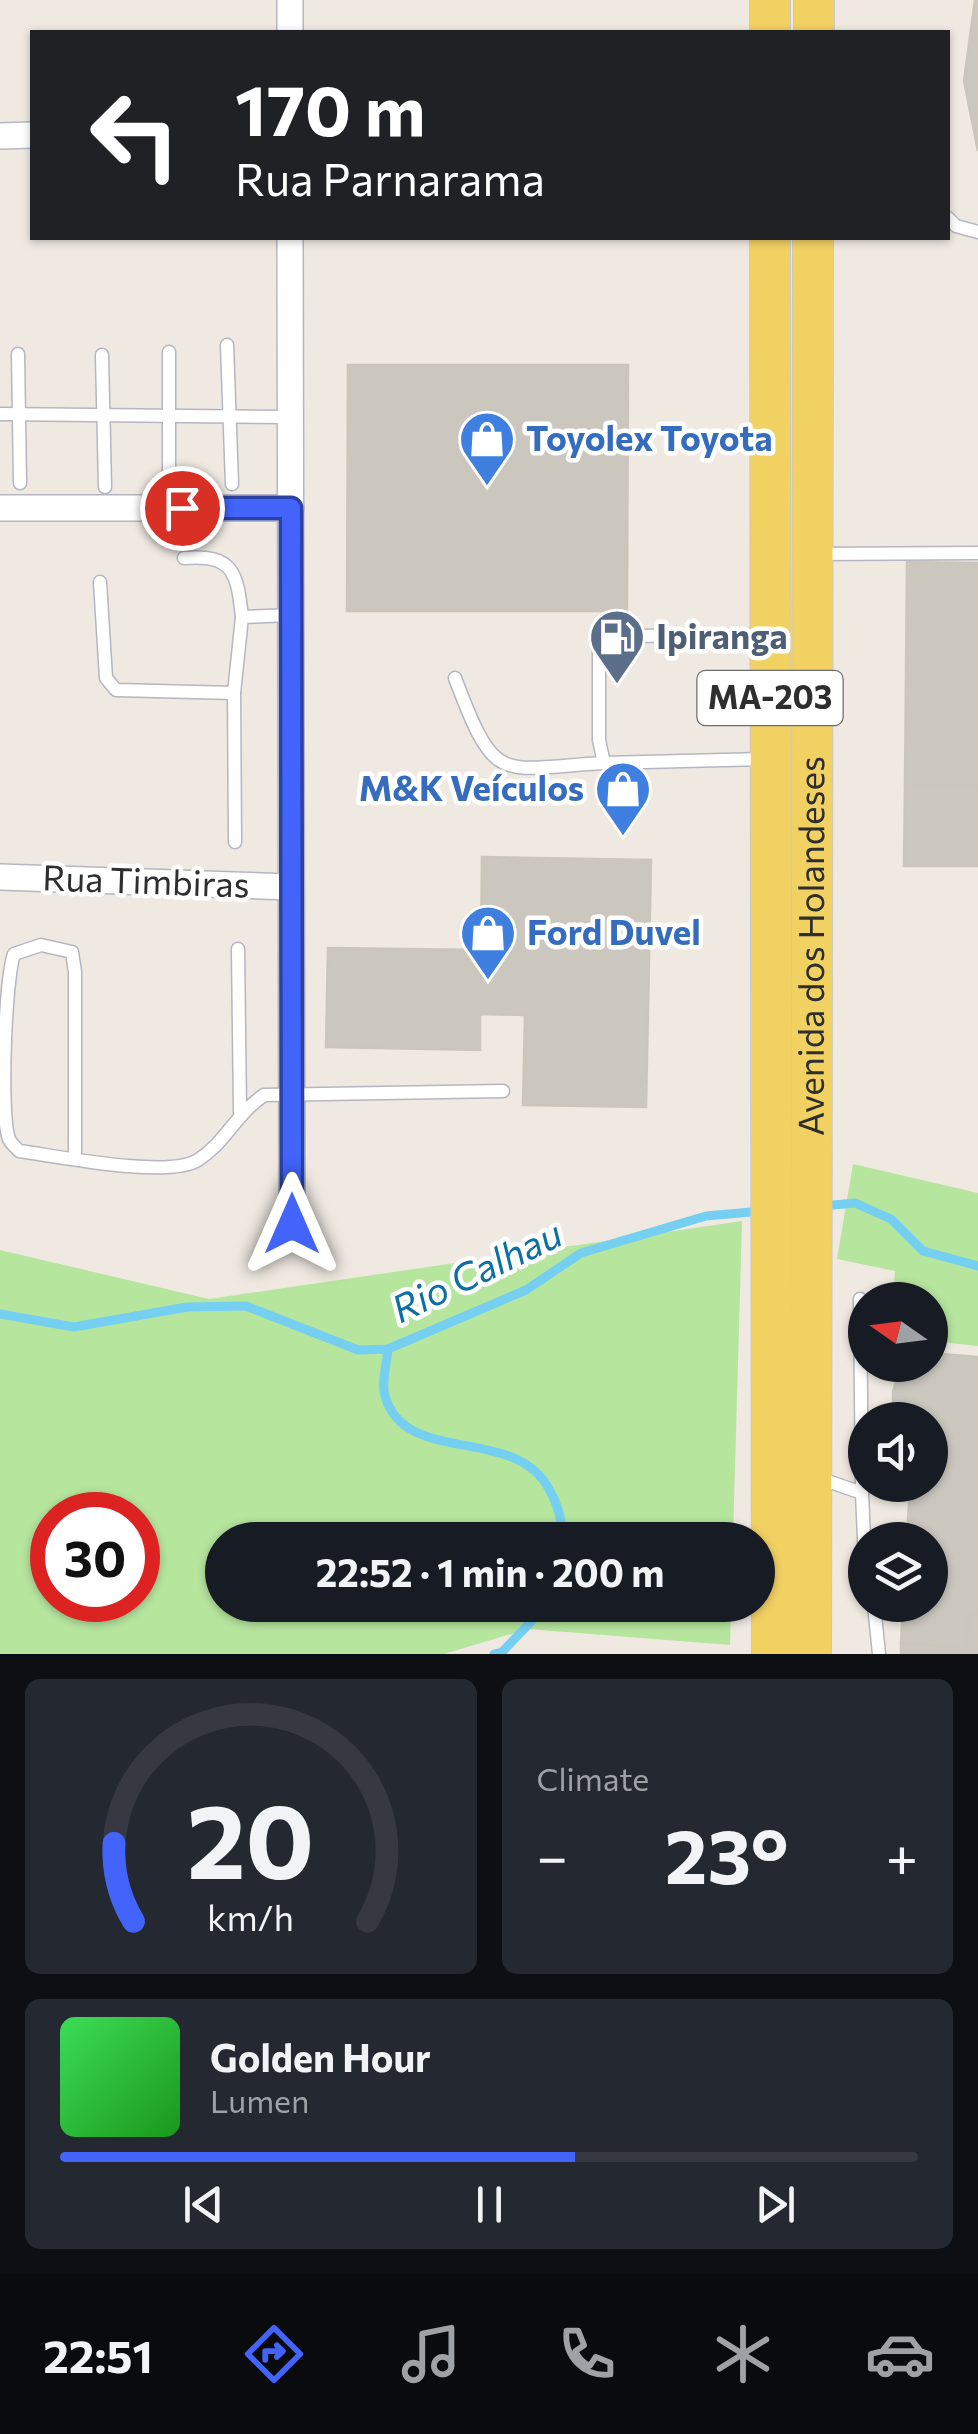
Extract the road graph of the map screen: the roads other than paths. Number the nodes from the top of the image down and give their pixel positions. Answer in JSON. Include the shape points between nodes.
{"nodes":[{"id":1,"x":290,"y":0,"type":"edge"},
{"id":2,"x":770,"y":0,"type":"edge"},
{"id":3,"x":814,"y":0,"type":"edge"},
{"id":4,"x":290,"y":30,"type":"edge"},
{"id":5,"x":770,"y":30,"type":"edge"},
{"id":6,"x":814,"y":30,"type":"edge"},
{"id":7,"x":0,"y":136,"type":"edge"},
{"id":8,"x":30,"y":136,"type":"edge"},
{"id":9,"x":950,"y":220,"type":"edge"},
{"id":10,"x":978,"y":232,"type":"edge"},
{"id":11,"x":290,"y":240,"type":"edge"},
{"id":12,"x":770,"y":240,"type":"edge"},
{"id":13,"x":813,"y":240,"type":"edge"},
{"id":14,"x":227,"y":345,"type":"dead end"},
{"id":15,"x":169,"y":352,"type":"dead end"},
{"id":16,"x":18,"y":354,"type":"dead end"},
{"id":17,"x":102,"y":355,"type":"dead end"},
{"id":18,"x":0,"y":414,"type":"edge"},
{"id":19,"x":20,"y":414,"type":"junction"},
{"id":20,"x":169,"y":414,"type":"junction"},
{"id":21,"x":104,"y":416,"type":"junction"},
{"id":22,"x":229,"y":416,"type":"junction"},
{"id":23,"x":290,"y":417,"type":"junction"},
{"id":24,"x":20,"y":483,"type":"dead end"},
{"id":25,"x":232,"y":484,"type":"dead end"},
{"id":26,"x":105,"y":487,"type":"dead end"},
{"id":27,"x":169,"y":490,"type":"dead end"},
{"id":28,"x":0,"y":508,"type":"edge"},
{"id":29,"x":291,"y":508,"type":"junction"},
{"id":30,"x":978,"y":553,"type":"edge"},
{"id":31,"x":813,"y":554,"type":"junction"},
{"id":32,"x":184,"y":558,"type":"dead end"},
{"id":33,"x":100,"y":582,"type":"dead end"},
{"id":34,"x":291,"y":615,"type":"junction"},
{"id":35,"x":242,"y":616,"type":"junction"},
{"id":36,"x":770,"y":635,"type":"junction"},
{"id":37,"x":455,"y":678,"type":"dead end"},
{"id":38,"x":234,"y":693,"type":"junction"},
{"id":39,"x":770,"y":759,"type":"junction"},
{"id":40,"x":604,"y":764,"type":"junction"},
{"id":41,"x":234,"y":842,"type":"dead end"},
{"id":42,"x":0,"y":877,"type":"edge"},
{"id":43,"x":291,"y":888,"type":"junction"},
{"id":44,"x":238,"y":949,"type":"dead end"},
{"id":45,"x":503,"y":1091,"type":"dead end"},
{"id":46,"x":292,"y":1093,"type":"junction"},
{"id":47,"x":240,"y":1112,"type":"junction"},
{"id":48,"x":75,"y":1158,"type":"junction"},
{"id":49,"x":292,"y":1224,"type":"dead end"},
{"id":50,"x":811,"y":1476,"type":"junction"},
{"id":51,"x":848,"y":1488,"type":"edge"},
{"id":52,"x":876,"y":1622,"type":"edge"},
{"id":53,"x":772,"y":1654,"type":"edge"},
{"id":54,"x":811,"y":1654,"type":"edge"},
{"id":55,"x":879,"y":1654,"type":"edge"}],
"edges":[{"from":1,"to":4,"type":"street"},
{"from":2,"to":5,"type":"main road"},
{"from":3,"to":6,"type":"main road"},
{"from":7,"to":8,"type":"street"},
{"from":9,"to":10,"type":"lane"},
{"from":11,"to":23,"type":"street"},
{"from":12,"to":36,"type":"main road","name":"Avenida dos Holandeses","number":"MA-203"},
{"from":13,"to":31,"type":"main road","name":"Avenida dos Holandeses","number":"MA-203"},
{"from":14,"to":22,"type":"lane"},
{"from":15,"to":20,"type":"lane"},
{"from":16,"to":19,"type":"lane"},
{"from":17,"to":21,"type":"lane"},
{"from":18,"to":19,"type":"lane"},
{"from":19,"to":21,"type":"lane"},
{"from":19,"to":24,"type":"lane"},
{"from":20,"to":21,"type":"lane"},
{"from":20,"to":22,"type":"lane"},
{"from":20,"to":27,"type":"lane"},
{"from":21,"to":26,"type":"lane"},
{"from":22,"to":23,"type":"lane"},
{"from":22,"to":25,"type":"lane"},
{"from":23,"to":29,"type":"street"},
{"from":28,"to":29,"type":"street"},
{"from":29,"to":34,"type":"street"},
{"from":30,"to":31,"type":"lane"},
{"from":31,"to":50,"type":"main road","name":"Avenida dos Holandeses","number":"MA-203"},
{"from":32,"to":35,"type":"lane","via":[[230,568]]},
{"from":33,"to":38,"type":"lane","via":[[106,678],[116,690]]},
{"from":34,"to":35,"type":"lane"},
{"from":34,"to":43,"type":"street"},
{"from":35,"to":38,"type":"lane"},
{"from":36,"to":39,"type":"main road","name":"Avenida dos Holandeses","number":"MA-203"},
{"from":36,"to":40,"type":"lane","via":[[603,638]]},
{"from":37,"to":40,"type":"lane","via":[[496,760],[540,771]]},
{"from":38,"to":41,"type":"lane"},
{"from":39,"to":40,"type":"lane"},
{"from":39,"to":53,"type":"main road","name":"Avenida dos Holandeses","number":"MA-203"},
{"from":42,"to":43,"type":"street","name":"Rua Timbiras"},
{"from":43,"to":46,"type":"street"},
{"from":44,"to":47,"type":"lane"},
{"from":45,"to":46,"type":"lane"},
{"from":46,"to":47,"type":"lane","via":[[264,1095]]},
{"from":46,"to":49,"type":"street"},
{"from":47,"to":48,"type":"lane","via":[[218,1145],[193,1163],[134,1167]]},
{"from":48,"to":48,"type":"lane","via":[[19,1151],[8,1138],[8,970],[14,954],[41,944],[72,952]]},
{"from":50,"to":51,"type":"lane"},
{"from":50,"to":54,"type":"main road","name":"Avenida dos Holandeses","number":"MA-203"},
{"from":52,"to":55,"type":"lane"}]}
